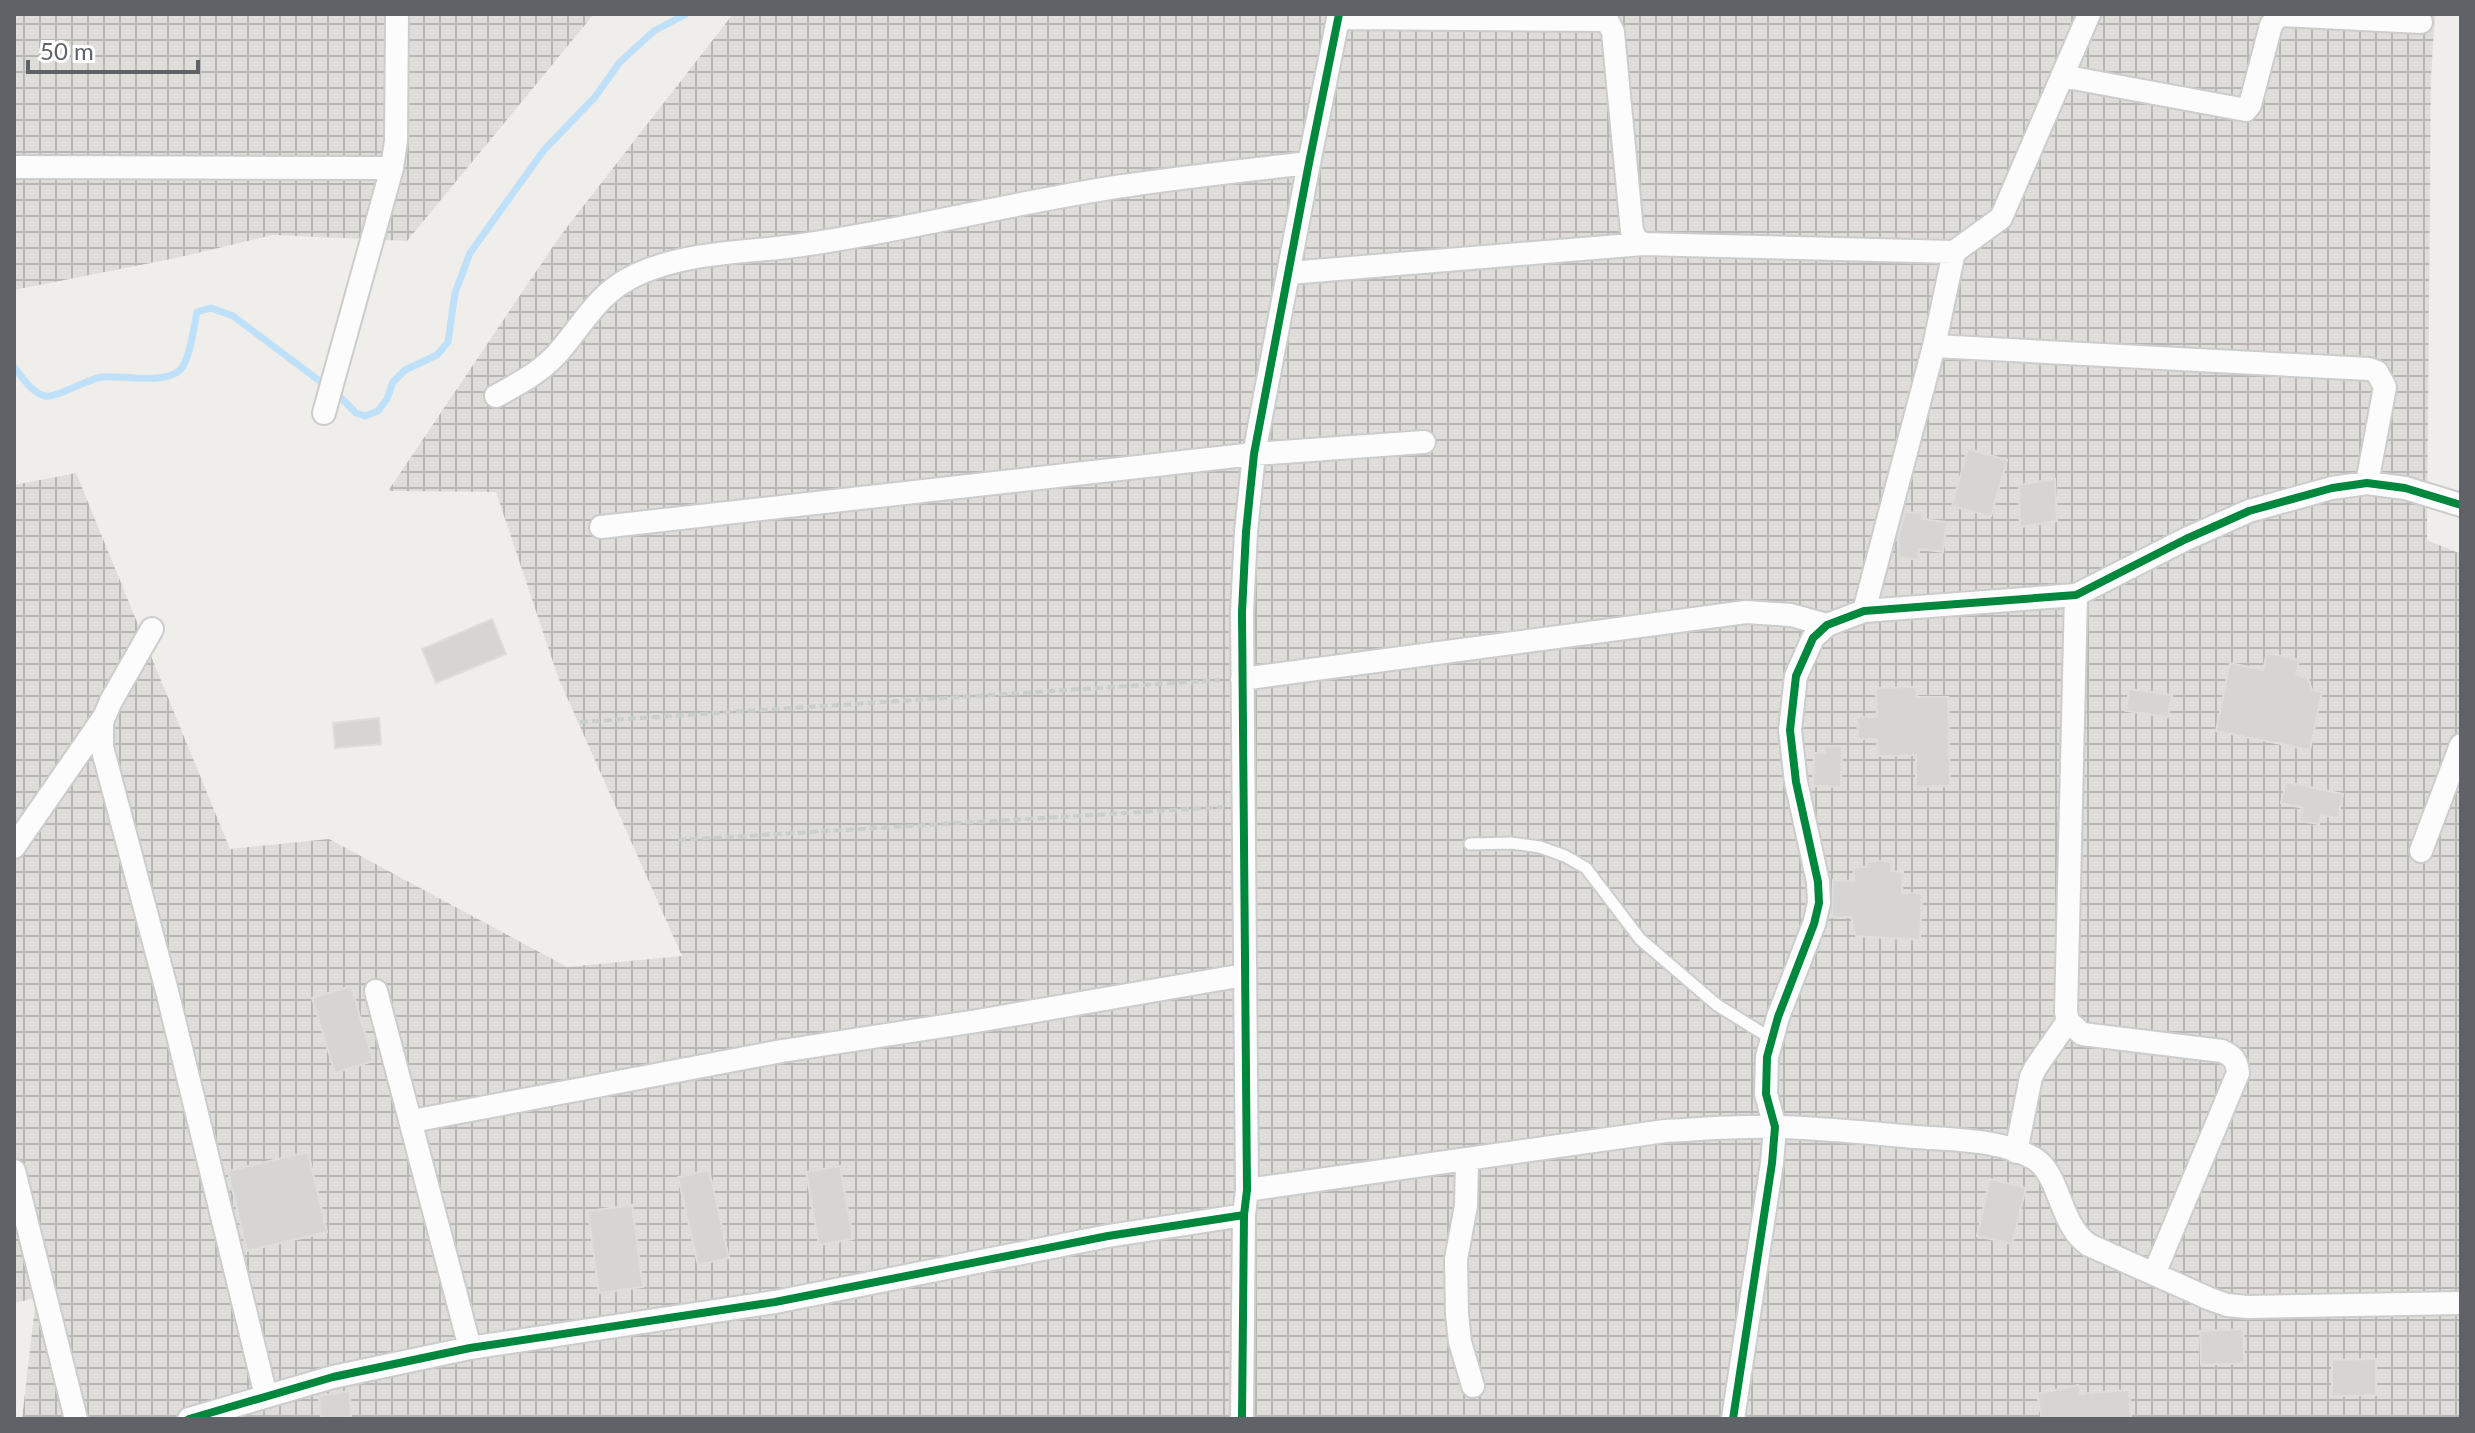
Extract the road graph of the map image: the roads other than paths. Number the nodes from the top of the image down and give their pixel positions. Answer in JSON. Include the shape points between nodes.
{"nodes":[{"id":1,"x":397,"y":14,"type":"edge"},
{"id":2,"x":2089,"y":14,"type":"edge"},
{"id":3,"x":1339,"y":16,"type":"edge"},
{"id":4,"x":2421,"y":22,"type":"dead end"},
{"id":5,"x":2062,"y":76,"type":"junction"},
{"id":6,"x":1309,"y":163,"type":"junction"},
{"id":7,"x":14,"y":167,"type":"edge"},
{"id":8,"x":392,"y":168,"type":"junction"},
{"id":9,"x":1643,"y":244,"type":"junction"},
{"id":10,"x":1954,"y":252,"type":"junction"},
{"id":11,"x":1289,"y":273,"type":"junction"},
{"id":12,"x":1934,"y":346,"type":"junction"},
{"id":13,"x":496,"y":396,"type":"dead end"},
{"id":14,"x":324,"y":413,"type":"dead end"},
{"id":15,"x":1424,"y":442,"type":"dead end"},
{"id":16,"x":1254,"y":454,"type":"junction"},
{"id":17,"x":2367,"y":483,"type":"junction"},
{"id":18,"x":2461,"y":505,"type":"edge"},
{"id":19,"x":601,"y":527,"type":"dead end"},
{"id":20,"x":2076,"y":595,"type":"junction"},
{"id":21,"x":1864,"y":611,"type":"junction"},
{"id":22,"x":1827,"y":625,"type":"junction"},
{"id":23,"x":152,"y":629,"type":"dead end"},
{"id":24,"x":1242,"y":679,"type":"junction"},
{"id":25,"x":104,"y":718,"type":"junction"},
{"id":26,"x":2461,"y":745,"type":"edge"},
{"id":27,"x":1470,"y":844,"type":"dead end"},
{"id":28,"x":14,"y":847,"type":"edge"},
{"id":29,"x":2421,"y":851,"type":"dead end"},
{"id":30,"x":1244,"y":975,"type":"junction"},
{"id":31,"x":376,"y":991,"type":"dead end"},
{"id":32,"x":2068,"y":1021,"type":"junction"},
{"id":33,"x":1772,"y":1039,"type":"junction"},
{"id":34,"x":412,"y":1121,"type":"junction"},
{"id":35,"x":1775,"y":1127,"type":"junction"},
{"id":36,"x":2016,"y":1152,"type":"junction"},
{"id":37,"x":1467,"y":1160,"type":"junction"},
{"id":38,"x":14,"y":1171,"type":"edge"},
{"id":39,"x":1247,"y":1190,"type":"junction"},
{"id":40,"x":1244,"y":1215,"type":"junction"},
{"id":41,"x":2154,"y":1274,"type":"junction"},
{"id":42,"x":2461,"y":1303,"type":"edge"},
{"id":43,"x":470,"y":1348,"type":"junction"},
{"id":44,"x":1473,"y":1386,"type":"dead end"},
{"id":45,"x":266,"y":1396,"type":"junction"},
{"id":46,"x":218,"y":1415,"type":"edge"},
{"id":47,"x":76,"y":1419,"type":"edge"},
{"id":48,"x":189,"y":1419,"type":"edge"},
{"id":49,"x":1242,"y":1419,"type":"edge"},
{"id":50,"x":1733,"y":1419,"type":"edge"}],
"edges":[{"from":1,"to":8,"type":"street"},
{"from":2,"to":5,"type":"street"},
{"from":3,"to":6,"type":"street"},
{"from":3,"to":9,"type":"street","via":[[1607,20],[1613,32],[1632,231]]},
{"from":4,"to":5,"type":"street","via":[[2277,17],[2246,110]]},
{"from":5,"to":10,"type":"street","via":[[2001,218]]},
{"from":6,"to":11,"type":"street"},
{"from":6,"to":13,"type":"street","via":[[1122,186],[801,245],[705,256],[639,273],[598,301],[530,377]]},
{"from":7,"to":8,"type":"street"},
{"from":8,"to":14,"type":"street"},
{"from":9,"to":10,"type":"street"},
{"from":9,"to":11,"type":"street"},
{"from":10,"to":12,"type":"street"},
{"from":11,"to":16,"type":"street"},
{"from":12,"to":17,"type":"street","via":[[2369,369],[2385,387]]},
{"from":12,"to":21,"type":"street"},
{"from":15,"to":16,"type":"street"},
{"from":16,"to":19,"type":"street"},
{"from":16,"to":24,"type":"street"},
{"from":17,"to":18,"type":"street"},
{"from":17,"to":20,"type":"street","via":[[2249,511]]},
{"from":20,"to":21,"type":"street"},
{"from":20,"to":32,"type":"street"},
{"from":21,"to":22,"type":"street"},
{"from":22,"to":24,"type":"street","via":[[1791,615],[1746,612]]},
{"from":22,"to":33,"type":"street","via":[[1813,638],[1796,676],[1790,730],[1819,903]]},
{"from":23,"to":25,"type":"street"},
{"from":24,"to":30,"type":"street"},
{"from":25,"to":28,"type":"street"},
{"from":25,"to":45,"type":"street","via":[[102,747],[109,778]]},
{"from":26,"to":29,"type":"street"},
{"from":27,"to":33,"type":"lane","via":[[1540,847],[1586,868],[1640,939],[1717,1005]]},
{"from":30,"to":34,"type":"street","via":[[782,1051]]},
{"from":30,"to":39,"type":"street"},
{"from":31,"to":34,"type":"street"},
{"from":32,"to":36,"type":"street","via":[[2031,1077]]},
{"from":32,"to":41,"type":"street","via":[[2082,1034],[2222,1051],[2238,1065]]},
{"from":33,"to":35,"type":"street","via":[[1766,1094]]},
{"from":34,"to":43,"type":"street"},
{"from":35,"to":36,"type":"street","via":[[1987,1143]]},
{"from":35,"to":37,"type":"street","via":[[1665,1131]]},
{"from":35,"to":50,"type":"street"},
{"from":36,"to":41,"type":"street","via":[[2045,1168],[2079,1238]]},
{"from":37,"to":39,"type":"street"},
{"from":37,"to":44,"type":"street","via":[[1466,1206],[1456,1259],[1457,1314]]},
{"from":38,"to":47,"type":"street"},
{"from":39,"to":40,"type":"street"},
{"from":40,"to":43,"type":"street","via":[[1108,1236],[775,1302]]},
{"from":40,"to":49,"type":"street"},
{"from":41,"to":42,"type":"street","via":[[2210,1299],[2247,1307]]},
{"from":43,"to":45,"type":"street"},
{"from":45,"to":46,"type":"street"},
{"from":46,"to":48,"type":"street"}]}
